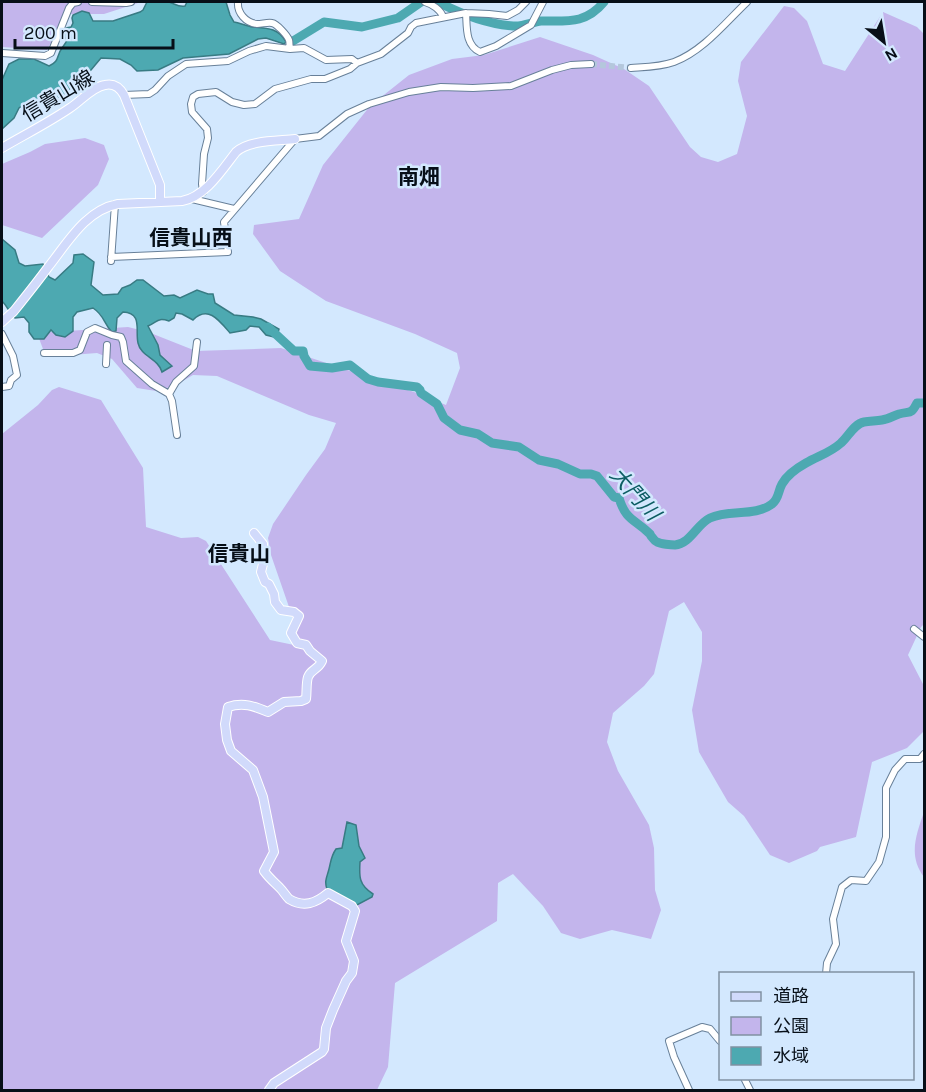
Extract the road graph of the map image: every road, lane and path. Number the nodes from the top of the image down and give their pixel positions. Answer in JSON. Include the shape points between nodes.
{"nodes":[{"id":1,"x":78,"y":2,"type":"edge"},
{"id":2,"x":92,"y":2,"type":"edge"},
{"id":3,"x":132,"y":2,"type":"edge"},
{"id":4,"x":238,"y":2,"type":"edge"},
{"id":5,"x":424,"y":2,"type":"edge"},
{"id":6,"x":526,"y":2,"type":"edge"},
{"id":7,"x":543,"y":2,"type":"edge"},
{"id":8,"x":747,"y":2,"type":"edge"},
{"id":9,"x":466,"y":13,"type":"junction"},
{"id":10,"x":443,"y":17,"type":"junction"},
{"id":11,"x":290,"y":49,"type":"junction"},
{"id":12,"x":2,"y":53,"type":"edge"},
{"id":13,"x":357,"y":63,"type":"junction"},
{"id":14,"x":591,"y":64,"type":"tunnel mouth"},
{"id":15,"x":631,"y":68,"type":"tunnel mouth"},
{"id":16,"x":124,"y":95,"type":"junction"},
{"id":17,"x":295,"y":139,"type":"junction"},
{"id":18,"x":2,"y":148,"type":"edge"},
{"id":19,"x":203,"y":192,"type":"junction"},
{"id":20,"x":192,"y":199,"type":"junction"},
{"id":21,"x":160,"y":202,"type":"junction"},
{"id":22,"x":115,"y":204,"type":"junction"},
{"id":23,"x":234,"y":209,"type":"junction"},
{"id":24,"x":3,"y":321,"type":"edge"},
{"id":25,"x":2,"y":334,"type":"edge"},
{"id":26,"x":197,"y":342,"type":"dead end"},
{"id":27,"x":107,"y":345,"type":"dead end"},
{"id":28,"x":44,"y":353,"type":"dead end"},
{"id":29,"x":106,"y":364,"type":"dead end"},
{"id":30,"x":2,"y":387,"type":"edge"},
{"id":31,"x":169,"y":394,"type":"junction"},
{"id":32,"x":177,"y":435,"type":"dead end"},
{"id":33,"x":254,"y":533,"type":"dead end"},
{"id":34,"x":915,"y":628,"type":"dead end"},
{"id":35,"x":924,"y":637,"type":"edge"},
{"id":36,"x":924,"y":754,"type":"edge"},
{"id":37,"x":826,"y":972,"type":"edge"},
{"id":38,"x":719,"y":1040,"type":"edge"},
{"id":39,"x":269,"y":1090,"type":"edge"},
{"id":40,"x":689,"y":1090,"type":"edge"}],
"edges":[{"from":1,"to":12,"type":"street","via":[[69,8],[51,53]]},
{"from":2,"to":3,"type":"street"},
{"from":4,"to":11,"type":"street","via":[[245,19],[278,27],[289,39]]},
{"from":5,"to":10,"type":"street","via":[[438,9]]},
{"from":6,"to":9,"type":"street","via":[[507,16]]},
{"from":7,"to":9,"type":"street","via":[[531,25],[480,52],[468,37]]},
{"from":8,"to":15,"type":"street","via":[[685,57],[654,67]]},
{"from":9,"to":10,"type":"street"},
{"from":10,"to":13,"type":"street","via":[[416,23],[381,54]]},
{"from":11,"to":13,"type":"street","via":[[304,48],[326,60],[352,59]]},
{"from":11,"to":16,"type":"street","via":[[266,46],[228,61],[186,64],[149,94]]},
{"from":13,"to":19,"type":"street","via":[[325,79],[275,89],[255,104],[232,102],[216,92],[193,97],[192,112],[207,129],[208,138]]},
{"from":14,"to":17,"type":"street","via":[[571,65],[511,86],[441,87],[409,92],[347,114],[319,136]]},
{"from":16,"to":18,"type":"main road","name":"信貴山線","via":[[115,86],[102,86]]},
{"from":16,"to":21,"type":"main road","name":"信貴山線","via":[[160,185]]},
{"from":17,"to":19,"type":"main road","via":[[243,147]]},
{"from":17,"to":23,"type":"street"},
{"from":19,"to":20,"type":"main road"},
{"from":20,"to":21,"type":"main road"},
{"from":20,"to":23,"type":"street"},
{"from":21,"to":22,"type":"main road"},
{"from":22,"to":23,"type":"street","via":[[111,259],[228,252],[224,222]]},
{"from":22,"to":24,"type":"main road","via":[[84,222]]},
{"from":25,"to":30,"type":"street","via":[[17,375],[9,386]]},
{"from":26,"to":31,"type":"street","via":[[194,366]]},
{"from":27,"to":29,"type":"street"},
{"from":28,"to":31,"type":"street","via":[[80,350],[87,332],[95,328],[121,337],[126,361]]},
{"from":31,"to":32,"type":"street"},
{"from":33,"to":39,"type":"main road","via":[[263,544],[261,572],[275,602],[281,610],[299,616],[291,633],[297,643],[306,645],[322,661],[308,678],[306,699],[284,702],[268,712],[242,704],[228,708],[226,740],[231,751],[253,770],[263,797],[273,852],[264,871],[268,878],[288,898],[304,904],[319,901],[328,893],[355,910],[346,942],[354,961],[352,973],[326,1028],[324,1048]]},
{"from":34,"to":35,"type":"street"},
{"from":36,"to":37,"type":"street","via":[[920,759],[905,759],[886,788],[887,834],[879,862],[866,880],[851,880],[842,886],[833,919],[836,944]]},
{"from":38,"to":40,"type":"street","via":[[710,1029],[702,1027],[669,1041]]}]}
